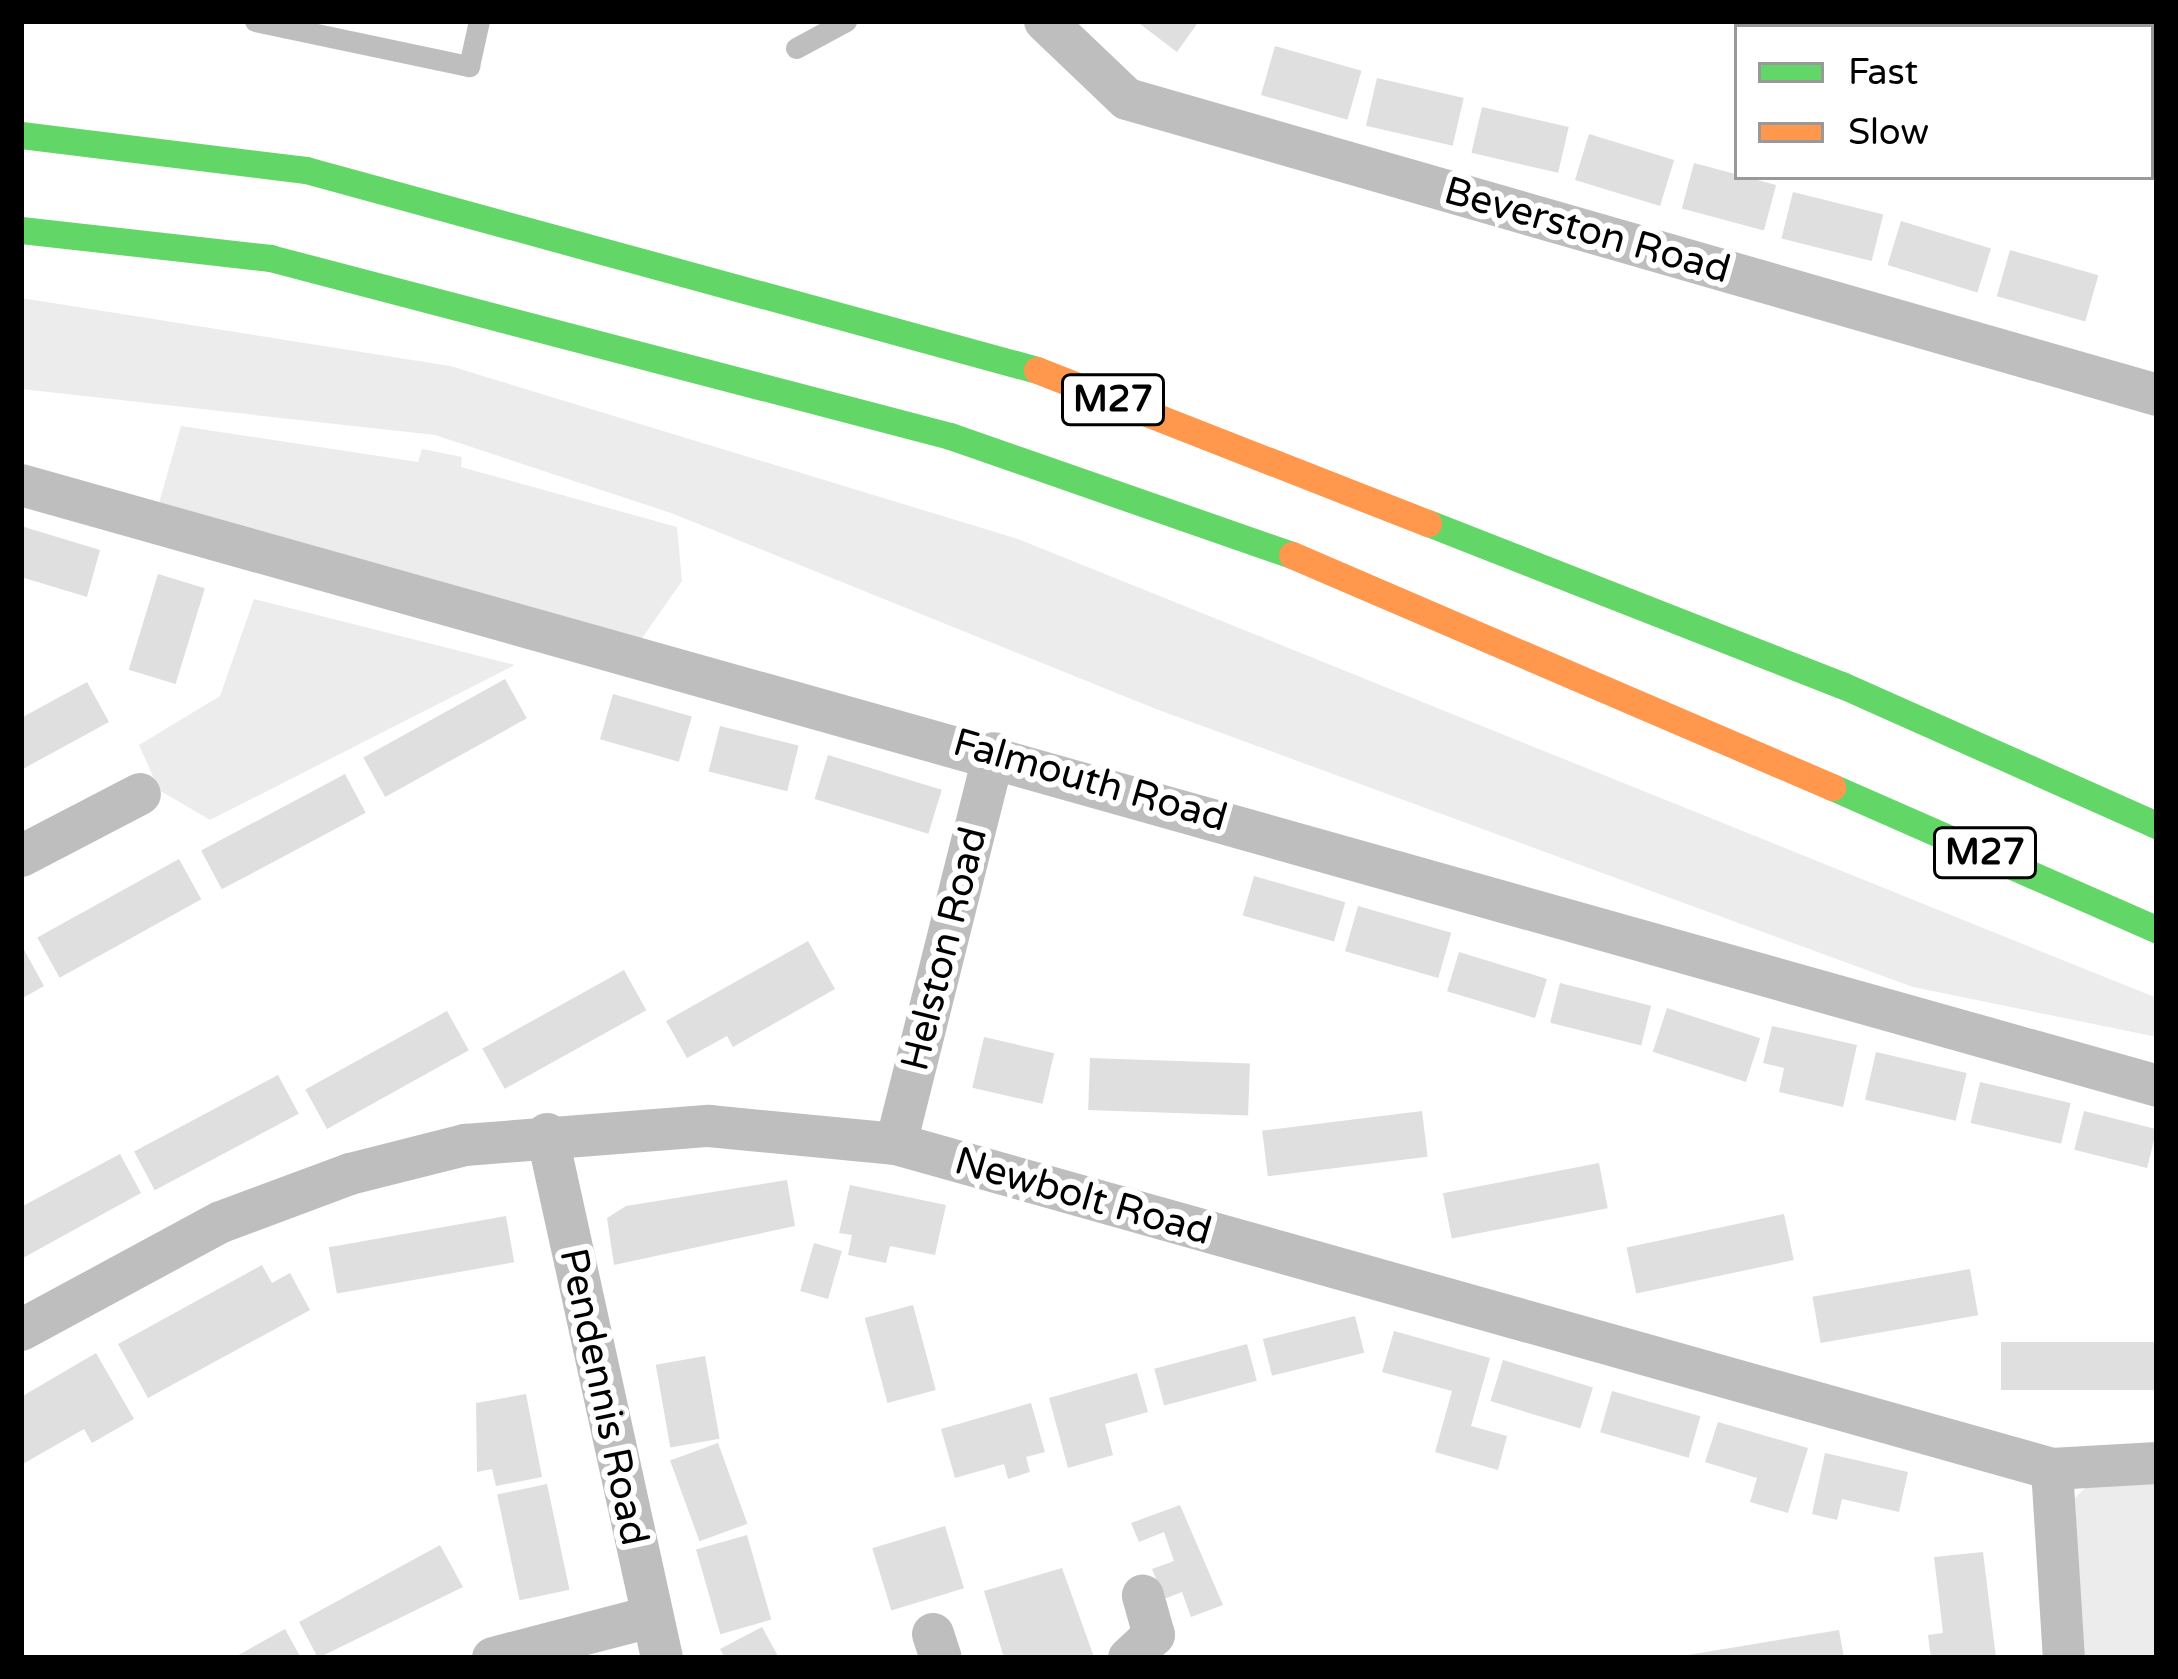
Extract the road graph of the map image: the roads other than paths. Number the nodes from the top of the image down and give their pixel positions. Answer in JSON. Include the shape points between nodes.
{"nodes":[{"id":1,"x":255,"y":21,"type":"edge"},
{"id":2,"x":479,"y":21,"type":"edge"},
{"id":3,"x":846,"y":21,"type":"edge"},
{"id":4,"x":1045,"y":21,"type":"edge"},
{"id":5,"x":796,"y":48,"type":"dead end"},
{"id":6,"x":21,"y":134,"type":"edge"},
{"id":7,"x":21,"y":230,"type":"edge"},
{"id":8,"x":2157,"y":394,"type":"edge"},
{"id":9,"x":21,"y":485,"type":"edge"},
{"id":10,"x":994,"y":753,"type":"junction"},
{"id":11,"x":140,"y":794,"type":"dead end"},
{"id":12,"x":2157,"y":825,"type":"edge"},
{"id":13,"x":21,"y":856,"type":"edge"},
{"id":14,"x":2157,"y":930,"type":"edge"},
{"id":15,"x":2157,"y":1085,"type":"edge"},
{"id":16,"x":547,"y":1134,"type":"junction"},
{"id":17,"x":896,"y":1144,"type":"junction"},
{"id":18,"x":21,"y":1330,"type":"edge"},
{"id":19,"x":2157,"y":1463,"type":"edge"},
{"id":20,"x":2052,"y":1469,"type":"junction"},
{"id":21,"x":1144,"y":1596,"type":"dead end"},
{"id":22,"x":650,"y":1617,"type":"junction"},
{"id":23,"x":493,"y":1658,"type":"edge"},
{"id":24,"x":662,"y":1658,"type":"edge"},
{"id":25,"x":1129,"y":1658,"type":"edge"},
{"id":26,"x":2063,"y":1658,"type":"edge"}],
"edges":[{"from":1,"to":2,"type":"lane","via":[[470,66]]},
{"from":3,"to":5,"type":"lane"},
{"from":4,"to":8,"type":"street","name":"Beverston Road","via":[[1127,99]]},
{"from":6,"to":12,"type":"highway","number":"M27","via":[[306,170],[976,346],[1842,685]]},
{"from":7,"to":14,"type":"highway","number":"M27","via":[[270,258],[950,436],[1354,577]]},
{"from":9,"to":10,"type":"street","name":"Falmouth Road"},
{"from":10,"to":15,"type":"street","name":"Falmouth Road"},
{"from":10,"to":17,"type":"street","name":"Helston Road"},
{"from":11,"to":13,"type":"street"},
{"from":16,"to":17,"type":"street","name":"Newbolt Road","via":[[709,1126]]},
{"from":16,"to":18,"type":"street","name":"Newbolt Road","via":[[373,1168],[243,1214]]},
{"from":16,"to":22,"type":"street","name":"Pendennis Road"},
{"from":17,"to":20,"type":"street","name":"Newbolt Road"},
{"from":19,"to":20,"type":"street","name":"Newbolt Road"},
{"from":20,"to":26,"type":"street"},
{"from":21,"to":25,"type":"street","via":[[1154,1635]]},
{"from":22,"to":23,"type":"street"},
{"from":22,"to":24,"type":"street","name":"Pendennis Road"}]}
